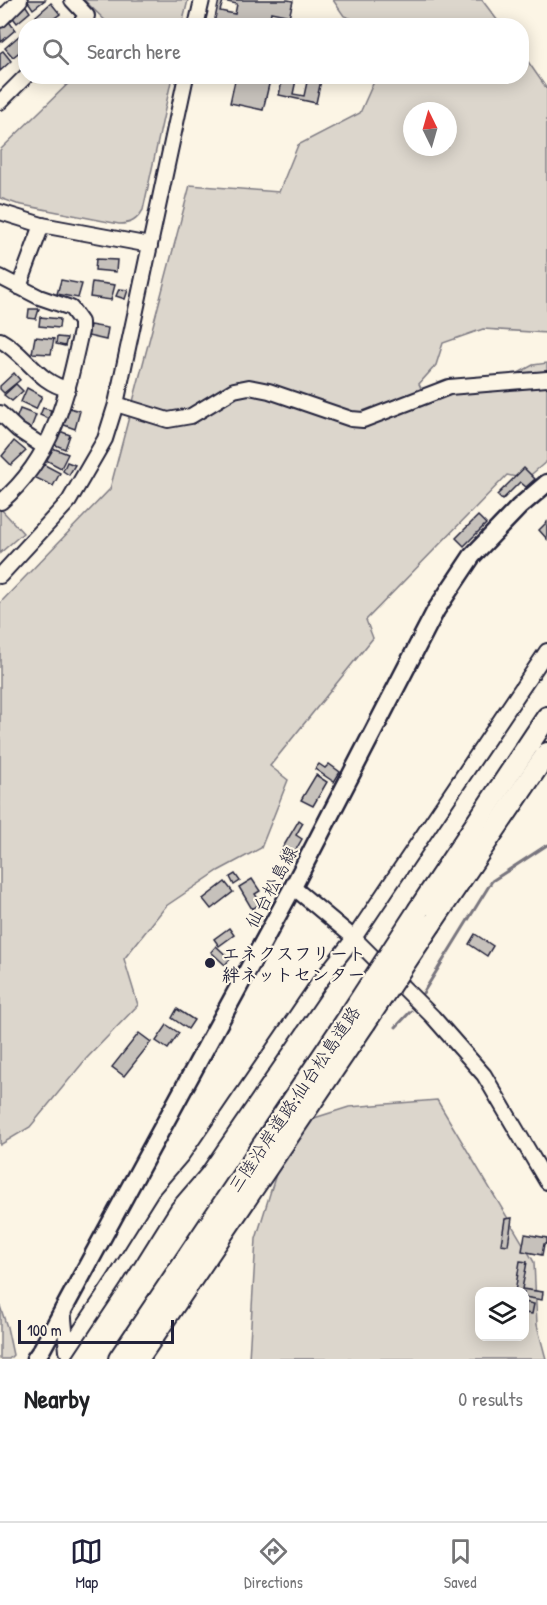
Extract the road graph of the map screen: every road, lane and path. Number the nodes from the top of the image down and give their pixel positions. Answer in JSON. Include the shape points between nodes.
{"nodes":[{"id":1,"x":20,"y":0,"type":"edge"},
{"id":2,"x":72,"y":0,"type":"edge"},
{"id":3,"x":202,"y":0,"type":"edge"},
{"id":4,"x":85,"y":18,"type":"edge"},
{"id":5,"x":198,"y":18,"type":"edge"},
{"id":6,"x":0,"y":20,"type":"edge"},
{"id":7,"x":18,"y":84,"type":"edge"},
{"id":8,"x":184,"y":84,"type":"edge"},
{"id":9,"x":0,"y":102,"type":"edge"},
{"id":10,"x":0,"y":212,"type":"edge"},
{"id":11,"x":42,"y":225,"type":"junction"},
{"id":12,"x":150,"y":245,"type":"junction"},
{"id":13,"x":0,"y":277,"type":"edge"},
{"id":14,"x":19,"y":287,"type":"junction"},
{"id":15,"x":0,"y":340,"type":"edge"},
{"id":16,"x":547,"y":379,"type":"edge"},
{"id":17,"x":68,"y":389,"type":"junction"},
{"id":18,"x":116,"y":404,"type":"junction"},
{"id":19,"x":0,"y":413,"type":"edge"},
{"id":20,"x":44,"y":447,"type":"junction"},
{"id":21,"x":547,"y":483,"type":"edge"},
{"id":22,"x":0,"y":500,"type":"edge"},
{"id":23,"x":0,"y":576,"type":"edge"},
{"id":24,"x":547,"y":651,"type":"edge"},
{"id":25,"x":547,"y":708,"type":"edge"},
{"id":26,"x":547,"y":717,"type":"edge"},
{"id":27,"x":547,"y":753,"type":"edge"},
{"id":28,"x":506,"y":778,"type":"junction"},
{"id":29,"x":293,"y":887,"type":"junction"},
{"id":30,"x":425,"y":916,"type":"junction"},
{"id":31,"x":354,"y":938,"type":"junction"},
{"id":32,"x":358,"y":1019,"type":"junction"},
{"id":33,"x":547,"y":1182,"type":"edge"},
{"id":34,"x":63,"y":1308,"type":"junction"},
{"id":35,"x":35,"y":1359,"type":"edge"},
{"id":36,"x":119,"y":1359,"type":"edge"},
{"id":37,"x":138,"y":1359,"type":"edge"}],
"edges":[{"from":1,"to":6,"type":"street"},
{"from":2,"to":4,"type":"street"},
{"from":3,"to":5,"type":"street"},
{"from":7,"to":9,"type":"street"},
{"from":8,"to":12,"type":"street"},
{"from":10,"to":11,"type":"street"},
{"from":11,"to":12,"type":"street"},
{"from":11,"to":14,"type":"street"},
{"from":12,"to":18,"type":"street"},
{"from":13,"to":14,"type":"street"},
{"from":14,"to":17,"type":"street","via":[[65,305],[81,322]]},
{"from":15,"to":17,"type":"street","via":[[44,379]]},
{"from":16,"to":18,"type":"street","via":[[449,387],[363,420],[249,387],[234,390],[191,416],[168,420]]},
{"from":17,"to":20,"type":"street","via":[[57,424]]},
{"from":18,"to":23,"type":"street","via":[[105,439],[69,501]]},
{"from":19,"to":20,"type":"street"},
{"from":20,"to":22,"type":"street","via":[[19,487]]},
{"from":21,"to":29,"type":"main road","name":"仙台松島線","via":[[472,556],[436,610]]},
{"from":24,"to":31,"type":"street"},
{"from":25,"to":28,"type":"highway"},
{"from":26,"to":28,"type":"highway","name":"三陸沿岸道路;仙台松島道路"},
{"from":27,"to":30,"type":"highway","name":"三陸沿岸道路;仙台松島道路"},
{"from":28,"to":30,"type":"highway","name":"三陸沿岸道路;仙台松島道路"},
{"from":29,"to":31,"type":"street"},
{"from":29,"to":34,"type":"main road","name":"仙台松島線"},
{"from":30,"to":32,"type":"highway","name":"三陸沿岸道路;仙台松島道路","bridge":true},
{"from":31,"to":33,"type":"street","via":[[484,1075]]},
{"from":31,"to":34,"type":"street","via":[[195,1164],[165,1199],[67,1351]]},
{"from":32,"to":36,"type":"highway","name":"三陸沿岸道路;仙台松島道路"},
{"from":32,"to":37,"type":"highway","name":"三陸沿岸道路;仙台松島道路"},
{"from":34,"to":35,"type":"main road","name":"仙台松島線"}]}
